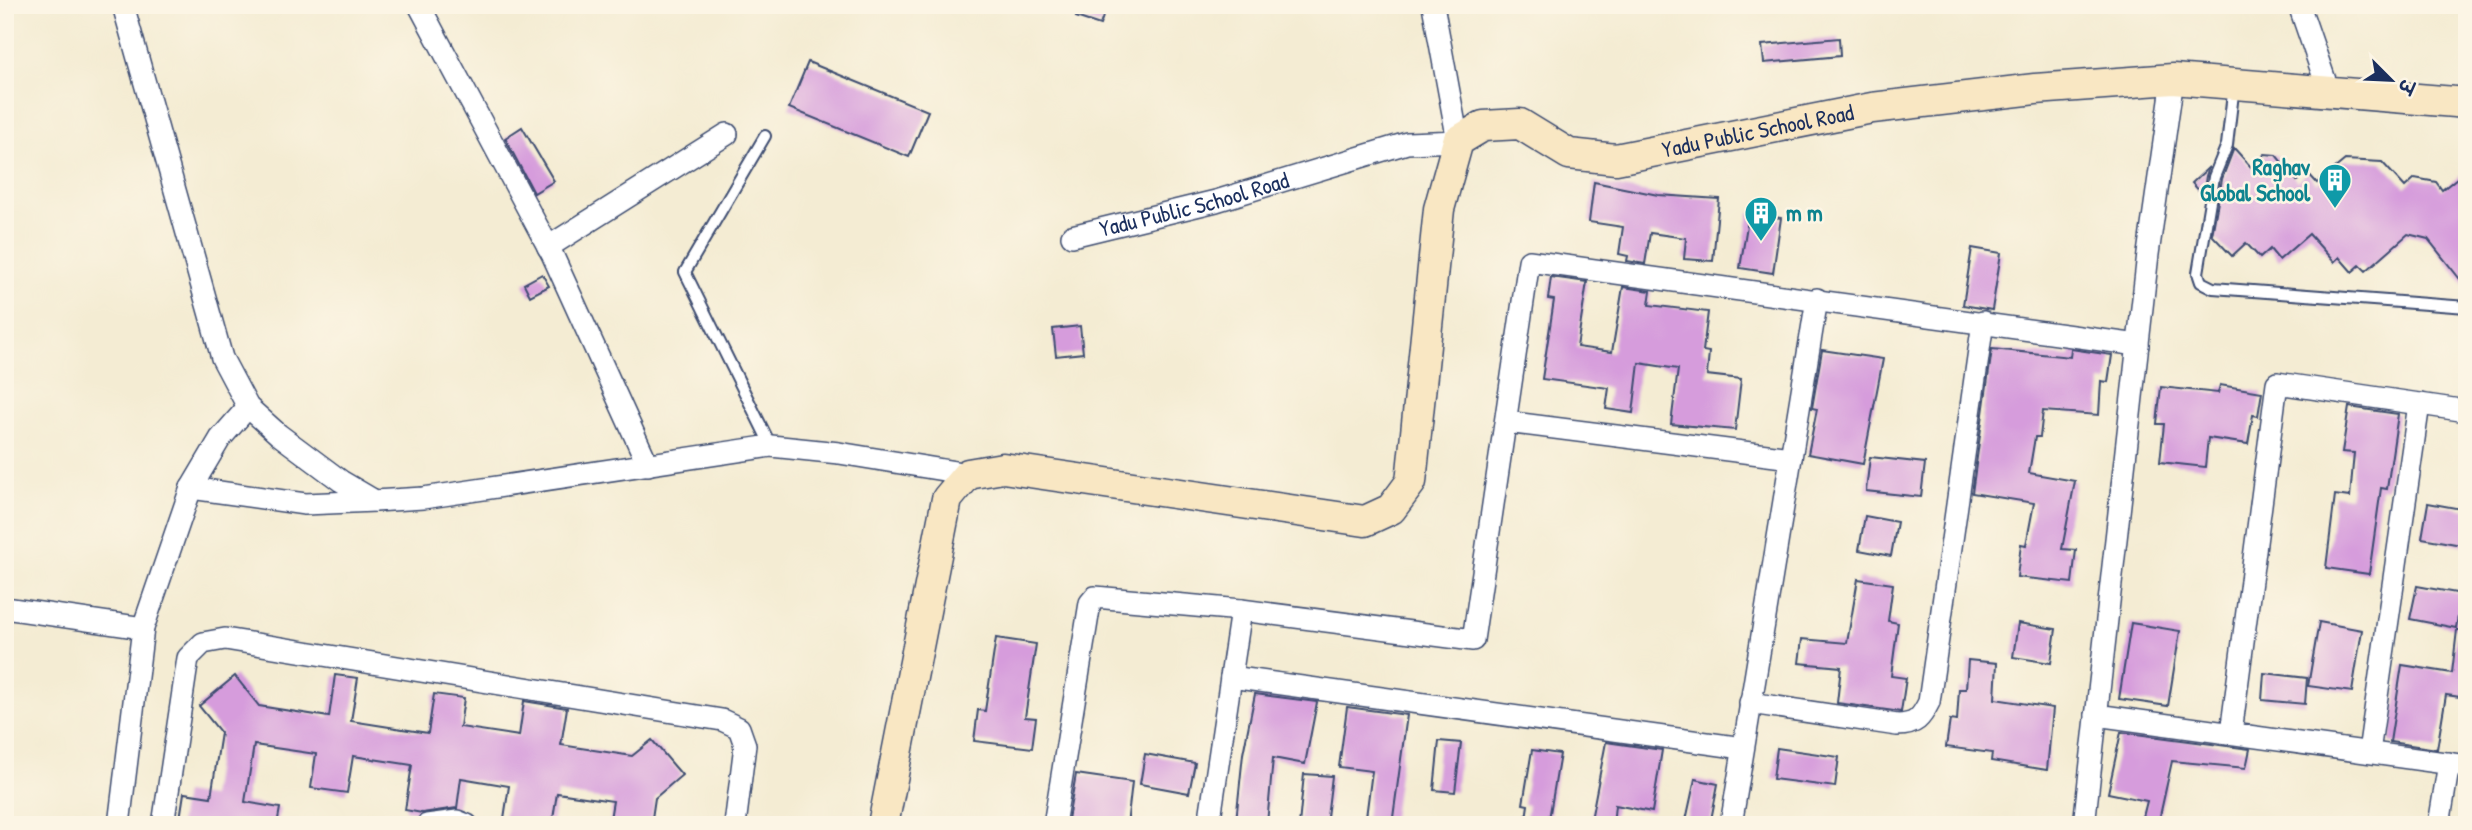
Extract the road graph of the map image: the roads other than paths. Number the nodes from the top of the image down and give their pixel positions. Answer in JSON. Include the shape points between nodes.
{"nodes":[{"id":1,"x":123,"y":5,"type":"edge"},
{"id":2,"x":419,"y":5,"type":"edge"},
{"id":3,"x":1433,"y":5,"type":"edge"},
{"id":4,"x":2299,"y":5,"type":"edge"},
{"id":5,"x":2173,"y":79,"type":"junction"},
{"id":6,"x":2234,"y":84,"type":"junction"},
{"id":7,"x":2329,"y":92,"type":"junction"},
{"id":8,"x":2467,"y":103,"type":"edge"},
{"id":9,"x":727,"y":134,"type":"dead end"},
{"id":10,"x":765,"y":136,"type":"dead end"},
{"id":11,"x":1458,"y":141,"type":"junction"},
{"id":12,"x":1072,"y":236,"type":"dead end"},
{"id":13,"x":548,"y":247,"type":"junction"},
{"id":14,"x":1817,"y":299,"type":"junction"},
{"id":15,"x":2467,"y":307,"type":"edge"},
{"id":16,"x":1983,"y":322,"type":"junction"},
{"id":17,"x":2138,"y":345,"type":"junction"},
{"id":18,"x":2419,"y":404,"type":"junction"},
{"id":19,"x":248,"y":407,"type":"junction"},
{"id":20,"x":2467,"y":411,"type":"edge"},
{"id":21,"x":1506,"y":422,"type":"junction"},
{"id":22,"x":771,"y":446,"type":"junction"},
{"id":23,"x":1791,"y":458,"type":"junction"},
{"id":24,"x":649,"y":465,"type":"junction"},
{"id":25,"x":968,"y":474,"type":"junction"},
{"id":26,"x":191,"y":488,"type":"junction"},
{"id":27,"x":375,"y":501,"type":"junction"},
{"id":28,"x":5,"y":608,"type":"edge"},
{"id":29,"x":1241,"y":610,"type":"junction"},
{"id":30,"x":143,"y":628,"type":"junction"},
{"id":31,"x":1231,"y":677,"type":"junction"},
{"id":32,"x":1750,"y":703,"type":"junction"},
{"id":33,"x":2096,"y":715,"type":"junction"},
{"id":34,"x":2231,"y":733,"type":"junction"},
{"id":35,"x":1743,"y":748,"type":"junction"},
{"id":36,"x":2370,"y":752,"type":"junction"},
{"id":37,"x":2458,"y":764,"type":"edge"},
{"id":38,"x":119,"y":825,"type":"edge"},
{"id":39,"x":163,"y":825,"type":"edge"},
{"id":40,"x":427,"y":825,"type":"edge"},
{"id":41,"x":467,"y":825,"type":"edge"},
{"id":42,"x":735,"y":825,"type":"edge"},
{"id":43,"x":883,"y":825,"type":"edge"},
{"id":44,"x":1054,"y":825,"type":"edge"},
{"id":45,"x":1209,"y":825,"type":"edge"},
{"id":46,"x":1731,"y":825,"type":"edge"},
{"id":47,"x":2084,"y":825,"type":"edge"},
{"id":48,"x":2439,"y":825,"type":"edge"}],
"edges":[{"from":1,"to":19,"type":"street","via":[[222,358]]},
{"from":2,"to":13,"type":"street"},
{"from":3,"to":11,"type":"street"},
{"from":4,"to":7,"type":"street"},
{"from":5,"to":6,"type":"street","name":"Yadu Public School Road"},
{"from":5,"to":11,"type":"street","name":"Yadu Public School Road","via":[[1872,108],[1616,159],[1569,154],[1520,124],[1483,126]]},
{"from":5,"to":17,"type":"street"},
{"from":6,"to":7,"type":"street","name":"Yadu Public School Road"},
{"from":6,"to":15,"type":"lane","via":[[2227,145],[2211,189],[2198,273],[2201,282],[2213,288]]},
{"from":7,"to":8,"type":"street","name":"Yadu Public School Road"},
{"from":9,"to":13,"type":"street"},
{"from":10,"to":22,"type":"lane","via":[[685,272]]},
{"from":11,"to":12,"type":"street","name":"Yadu Public School Road","via":[[1407,144],[1216,201]]},
{"from":11,"to":25,"type":"street","via":[[1439,209],[1411,482],[1391,509],[1365,521],[1003,468]]},
{"from":13,"to":24,"type":"street"},
{"from":14,"to":16,"type":"street"},
{"from":14,"to":21,"type":"street","via":[[1529,261]]},
{"from":14,"to":23,"type":"street"},
{"from":16,"to":17,"type":"street"},
{"from":16,"to":32,"type":"street","via":[[1928,702],[1922,717],[1911,725],[1897,726]]},
{"from":17,"to":33,"type":"street"},
{"from":18,"to":20,"type":"street"},
{"from":18,"to":34,"type":"street","via":[[2277,383]]},
{"from":18,"to":36,"type":"street"},
{"from":19,"to":26,"type":"street","via":[[219,439]]},
{"from":19,"to":27,"type":"street","via":[[278,434]]},
{"from":21,"to":23,"type":"street"},
{"from":21,"to":29,"type":"street","via":[[1473,640]]},
{"from":22,"to":24,"type":"street"},
{"from":22,"to":25,"type":"street"},
{"from":23,"to":32,"type":"street"},
{"from":24,"to":27,"type":"street"},
{"from":25,"to":43,"type":"street","via":[[947,499]]},
{"from":26,"to":27,"type":"street","via":[[305,504]]},
{"from":26,"to":30,"type":"street"},
{"from":28,"to":30,"type":"street"},
{"from":29,"to":31,"type":"street"},
{"from":29,"to":44,"type":"street","via":[[1101,596],[1092,600]]},
{"from":30,"to":38,"type":"street"},
{"from":31,"to":35,"type":"street"},
{"from":31,"to":45,"type":"street"},
{"from":32,"to":35,"type":"street"},
{"from":33,"to":34,"type":"street"},
{"from":33,"to":47,"type":"street"},
{"from":34,"to":36,"type":"street"},
{"from":35,"to":46,"type":"street"},
{"from":36,"to":37,"type":"street"},
{"from":37,"to":48,"type":"street"},
{"from":39,"to":42,"type":"street","via":[[188,658],[203,643],[225,639],[722,720],[739,728],[745,745]]},
{"from":40,"to":41,"type":"street","via":[[457,821]]}]}
